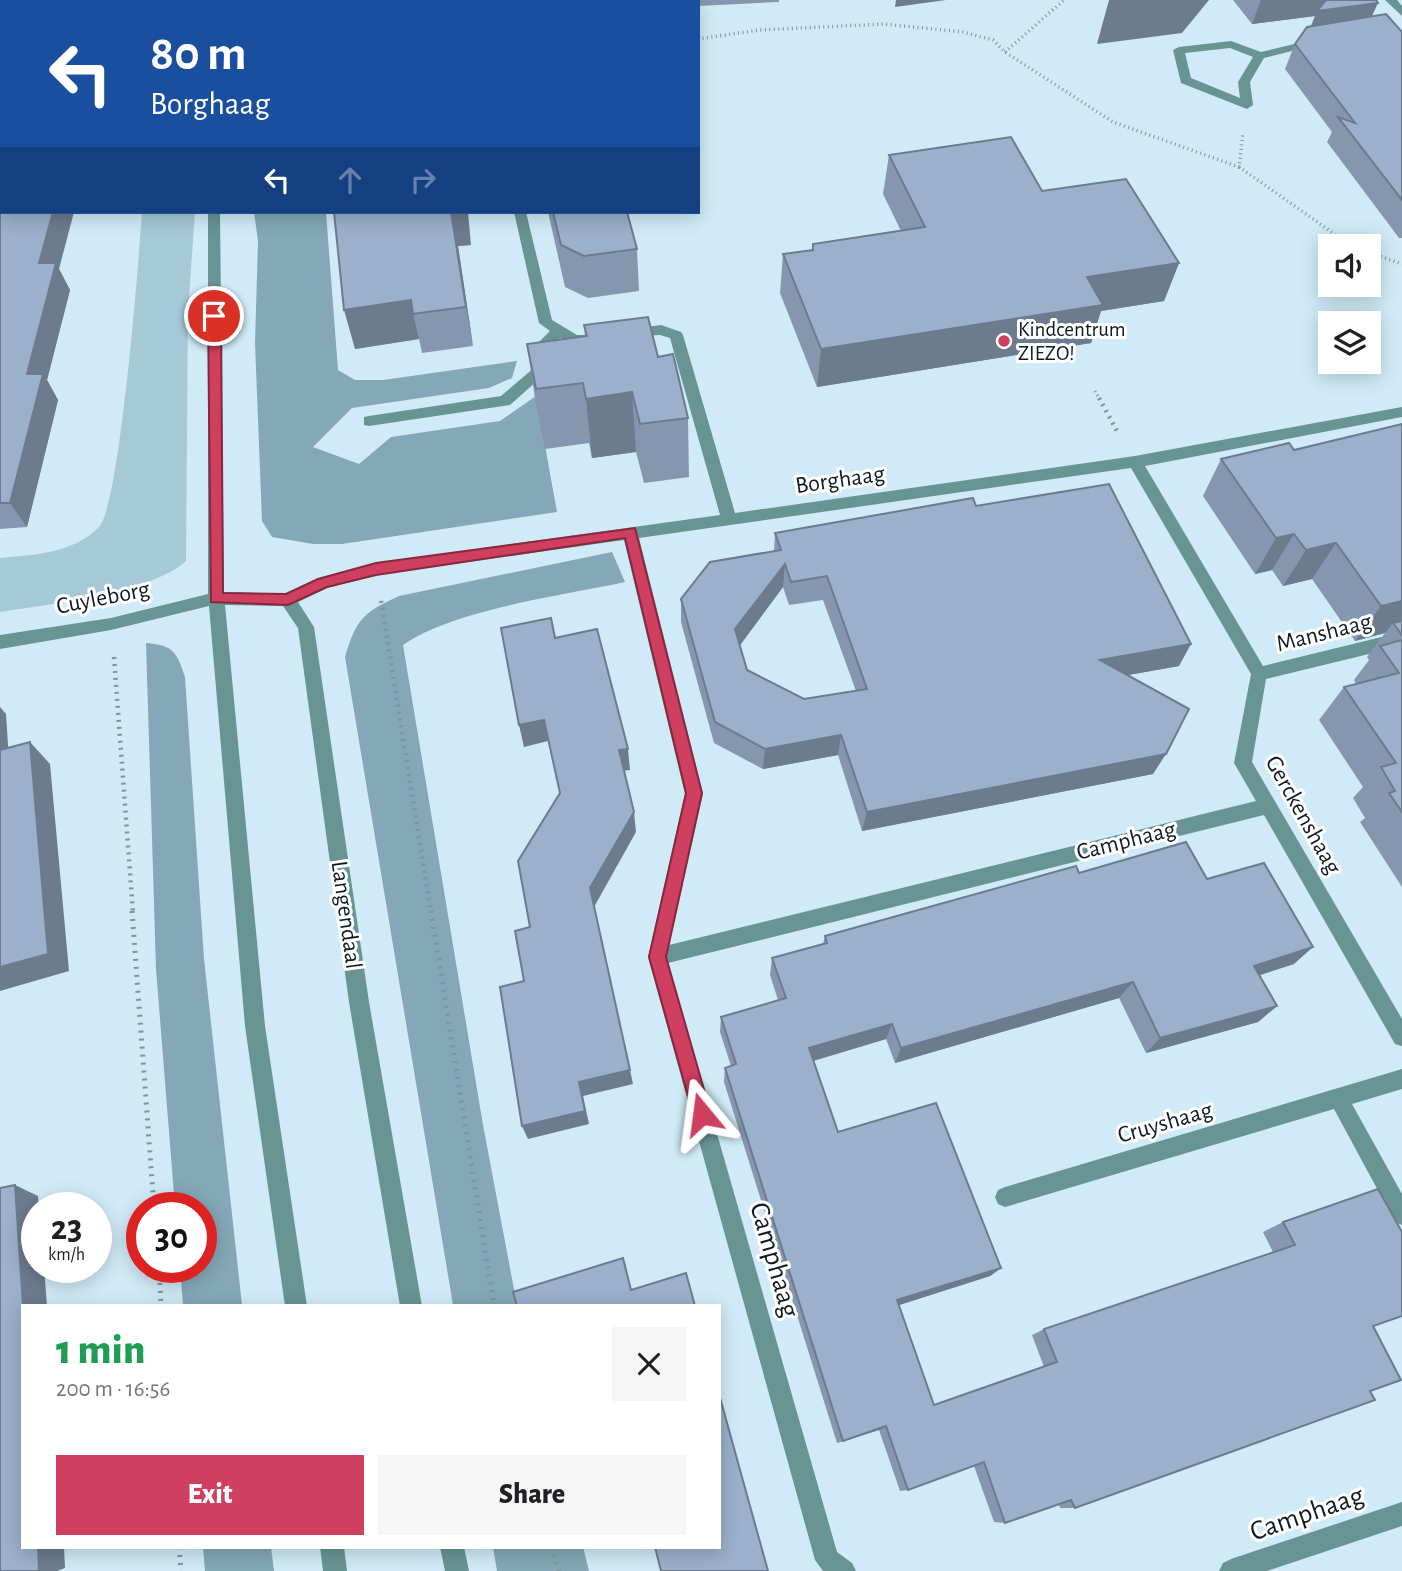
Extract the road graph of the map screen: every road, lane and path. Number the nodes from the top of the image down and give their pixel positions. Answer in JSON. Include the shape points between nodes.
{"nodes":[{"id":1,"x":1064,"y":0,"type":"edge"},
{"id":2,"x":1391,"y":0,"type":"edge"},
{"id":3,"x":1402,"y":13,"type":"edge"},
{"id":4,"x":700,"y":38,"type":"edge"},
{"id":5,"x":1334,"y":39,"type":"edge"},
{"id":6,"x":1005,"y":52,"type":"junction"},
{"id":7,"x":1261,"y":56,"type":"junction"},
{"id":8,"x":1247,"y":105,"type":"junction"},
{"id":9,"x":1239,"y":167,"type":"junction"},
{"id":10,"x":214,"y":214,"type":"edge"},
{"id":11,"x":520,"y":214,"type":"edge"},
{"id":12,"x":1334,"y":234,"type":"edge"},
{"id":13,"x":1381,"y":257,"type":"edge"},
{"id":14,"x":1402,"y":264,"type":"edge"},
{"id":15,"x":559,"y":331,"type":"junction"},
{"id":16,"x":1402,"y":412,"type":"edge"},
{"id":17,"x":369,"y":421,"type":"dead end"},
{"id":18,"x":1135,"y":462,"type":"junction"},
{"id":19,"x":729,"y":518,"type":"junction"},
{"id":20,"x":630,"y":532,"type":"junction"},
{"id":21,"x":376,"y":569,"type":"junction"},
{"id":22,"x":216,"y":598,"type":"junction"},
{"id":23,"x":288,"y":600,"type":"junction"},
{"id":24,"x":111,"y":624,"type":"junction"},
{"id":25,"x":1402,"y":639,"type":"edge"},
{"id":26,"x":0,"y":642,"type":"edge"},
{"id":27,"x":1259,"y":674,"type":"junction"},
{"id":28,"x":1268,"y":806,"type":"junction"},
{"id":29,"x":657,"y":957,"type":"junction"},
{"id":30,"x":1402,"y":1037,"type":"edge"},
{"id":31,"x":1402,"y":1079,"type":"edge"},
{"id":32,"x":1339,"y":1099,"type":"junction"},
{"id":33,"x":153,"y":1192,"type":"edge"},
{"id":34,"x":1005,"y":1197,"type":"dead end"},
{"id":35,"x":1402,"y":1215,"type":"edge"},
{"id":36,"x":160,"y":1283,"type":"edge"},
{"id":37,"x":162,"y":1304,"type":"edge"},
{"id":38,"x":296,"y":1304,"type":"edge"},
{"id":39,"x":411,"y":1304,"type":"edge"},
{"id":40,"x":494,"y":1304,"type":"edge"},
{"id":41,"x":1402,"y":1514,"type":"edge"},
{"id":42,"x":179,"y":1549,"type":"edge"},
{"id":43,"x":332,"y":1549,"type":"edge"},
{"id":44,"x":453,"y":1549,"type":"edge"},
{"id":45,"x":552,"y":1549,"type":"edge"},
{"id":46,"x":181,"y":1571,"type":"edge"},
{"id":47,"x":335,"y":1571,"type":"edge"},
{"id":48,"x":457,"y":1571,"type":"edge"},
{"id":49,"x":559,"y":1571,"type":"edge"},
{"id":50,"x":844,"y":1571,"type":"edge"},
{"id":51,"x":1231,"y":1571,"type":"edge"}],
"edges":[{"from":1,"to":6,"type":"path"},
{"from":2,"to":3,"type":"street"},
{"from":4,"to":6,"type":"path","via":[[884,24],[963,32],[993,40]]},
{"from":5,"to":7,"type":"street"},
{"from":6,"to":9,"type":"path","via":[[1113,122]]},
{"from":7,"to":8,"type":"street","via":[[1244,82]]},
{"from":7,"to":8,"type":"street","via":[[1231,44],[1179,50],[1185,80]]},
{"from":8,"to":9,"type":"path"},
{"from":9,"to":12,"type":"path"},
{"from":10,"to":22,"type":"street"},
{"from":11,"to":15,"type":"street","via":[[546,323]]},
{"from":13,"to":14,"type":"path"},
{"from":15,"to":17,"type":"street","via":[[538,350],[542,368],[505,401]]},
{"from":15,"to":19,"type":"street","via":[[575,340],[661,330],[676,335]]},
{"from":16,"to":18,"type":"street","name":"Borghaag"},
{"from":18,"to":19,"type":"street","name":"Borghaag"},
{"from":18,"to":27,"type":"street"},
{"from":19,"to":20,"type":"street","name":"Borghaag"},
{"from":20,"to":21,"type":"street","name":"Borghaag"},
{"from":20,"to":29,"type":"street","name":"Camphaag","via":[[694,793]]},
{"from":21,"to":23,"type":"street","name":"Borghaag","via":[[323,583]]},
{"from":21,"to":40,"type":"path"},
{"from":22,"to":23,"type":"street"},
{"from":22,"to":24,"type":"street","name":"Cuyleborg"},
{"from":22,"to":38,"type":"street","via":[[255,1026]]},
{"from":23,"to":39,"type":"street","name":"Langendaal","via":[[306,627],[359,1002]]},
{"from":24,"to":26,"type":"street","name":"Cuyleborg"},
{"from":24,"to":33,"type":"path"},
{"from":25,"to":27,"type":"street","name":"Manshaag"},
{"from":27,"to":28,"type":"street","name":"Gerckenshaag","via":[[1243,763]]},
{"from":28,"to":29,"type":"street","name":"Camphaag"},
{"from":28,"to":30,"type":"street","name":"Gerckenshaag"},
{"from":29,"to":50,"type":"street","name":"Camphaag","via":[[827,1560]]},
{"from":31,"to":32,"type":"street","name":"Cruyshaag"},
{"from":32,"to":34,"type":"street","name":"Cruyshaag"},
{"from":32,"to":35,"type":"street"},
{"from":36,"to":37,"type":"path"},
{"from":41,"to":51,"type":"street","name":"Camphaag"},
{"from":42,"to":46,"type":"path"},
{"from":43,"to":47,"type":"street"},
{"from":44,"to":48,"type":"street"},
{"from":45,"to":49,"type":"path"}]}
